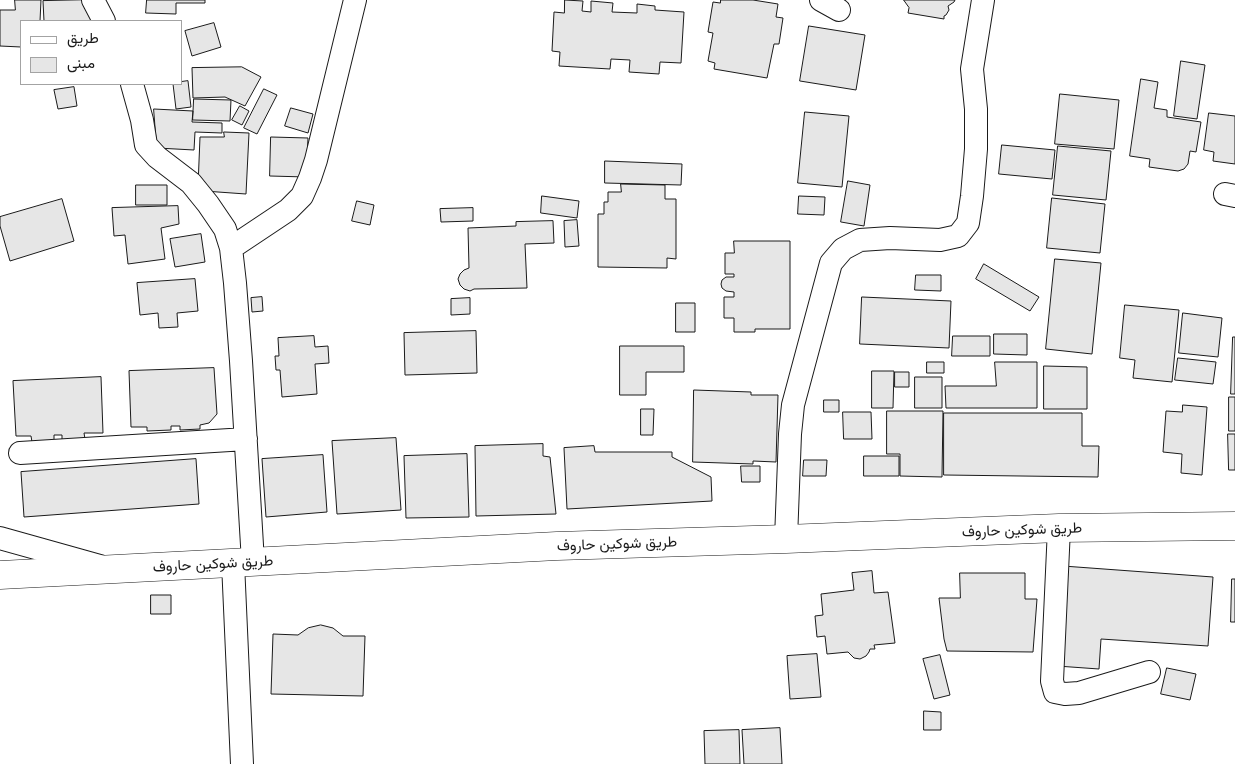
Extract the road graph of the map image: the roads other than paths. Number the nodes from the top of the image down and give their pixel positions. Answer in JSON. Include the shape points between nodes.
{"nodes":[{"id":1,"x":93,"y":0,"type":"edge"},
{"id":2,"x":355,"y":0,"type":"edge"},
{"id":3,"x":983,"y":0,"type":"edge"},
{"id":4,"x":103,"y":20,"type":"edge"},
{"id":5,"x":132,"y":85,"type":"edge"},
{"id":6,"x":231,"y":248,"type":"junction"},
{"id":7,"x":246,"y":439,"type":"junction"},
{"id":8,"x":20,"y":453,"type":"dead end"},
{"id":9,"x":1235,"y":526,"type":"edge"},
{"id":10,"x":1059,"y":528,"type":"junction"},
{"id":11,"x":0,"y":538,"type":"edge"},
{"id":12,"x":786,"y":539,"type":"junction"},
{"id":13,"x":243,"y":562,"type":"junction"},
{"id":14,"x":109,"y":568,"type":"junction"},
{"id":15,"x":0,"y":575,"type":"edge"},
{"id":16,"x":1149,"y":672,"type":"dead end"},
{"id":17,"x":242,"y":764,"type":"edge"}],
"edges":[{"from":1,"to":4,"type":"street"},
{"from":2,"to":6,"type":"street","via":[[316,160],[302,196],[288,210]]},
{"from":3,"to":12,"type":"street","via":[[972,69],[976,149],[968,223],[958,236],[940,240],[860,240],[843,249],[831,263],[792,405]]},
{"from":5,"to":6,"type":"street","via":[[146,144],[157,157],[191,182],[225,229]]},
{"from":6,"to":7,"type":"street"},
{"from":7,"to":8,"type":"street"},
{"from":7,"to":13,"type":"street"},
{"from":9,"to":10,"type":"main road","name":"طريق شوكين حاروف"},
{"from":10,"to":12,"type":"main road","name":"طريق شوكين حاروف"},
{"from":10,"to":16,"type":"street","via":[[1052,681],[1055,692],[1079,694]]},
{"from":11,"to":14,"type":"street"},
{"from":12,"to":13,"type":"main road","name":"طريق شوكين حاروف","via":[[557,546]]},
{"from":13,"to":14,"type":"main road","name":"طريق شوكين حاروف"},
{"from":13,"to":17,"type":"street"},
{"from":14,"to":15,"type":"main road","name":"طريق شوكين حاروف"}]}
